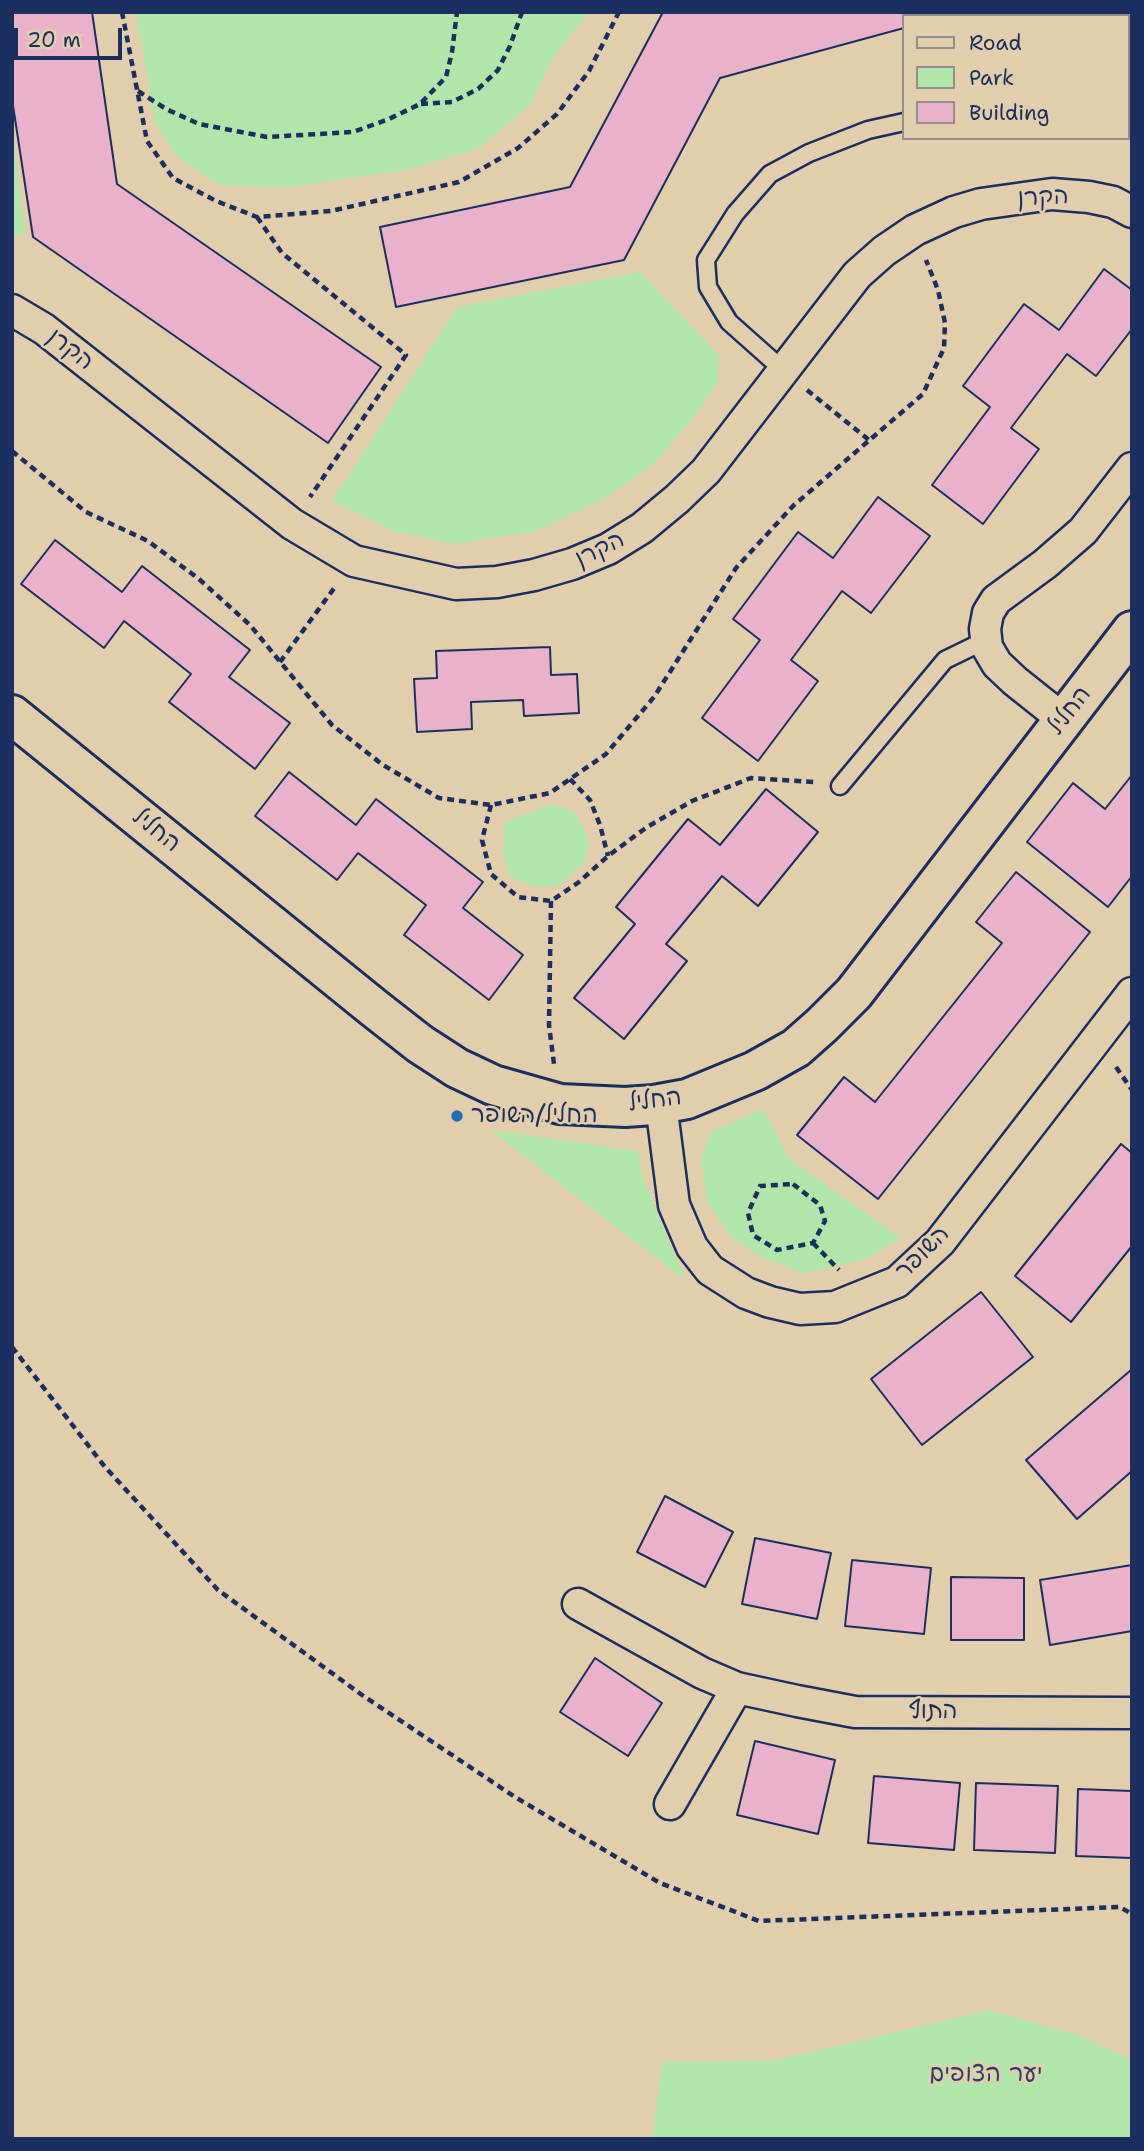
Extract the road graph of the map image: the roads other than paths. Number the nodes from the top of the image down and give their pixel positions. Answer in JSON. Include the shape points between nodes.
{"nodes":[{"id":1,"x":902,"y":122,"type":"edge"},
{"id":2,"x":1132,"y":212,"type":"edge"},
{"id":3,"x":12,"y":310,"type":"edge"},
{"id":4,"x":783,"y":370,"type":"junction"},
{"id":5,"x":1132,"y":468,"type":"edge"},
{"id":6,"x":1132,"y":631,"type":"edge"},
{"id":7,"x":986,"y":640,"type":"junction"},
{"id":8,"x":12,"y":715,"type":"edge"},
{"id":9,"x":1064,"y":720,"type":"junction"},
{"id":10,"x":840,"y":786,"type":"road end"},
{"id":11,"x":1132,"y":993,"type":"edge"},
{"id":12,"x":660,"y":1104,"type":"junction"},
{"id":13,"x":578,"y":1604,"type":"dead end"},
{"id":14,"x":737,"y":1688,"type":"junction"},
{"id":15,"x":1132,"y":1713,"type":"edge"},
{"id":16,"x":670,"y":1804,"type":"dead end"}],
"edges":[{"from":1,"to":4,"type":"lane","via":[[867,130],[769,174],[735,214],[706,260],[708,287],[729,322]]},
{"from":2,"to":4,"type":"street","name":"הקרן","via":[[1114,202],[1052,194],[981,204],[925,225],[857,275]]},
{"from":3,"to":4,"type":"street","name":"הקרן","via":[[44,329],[292,524],[354,561],[456,584],[497,582],[572,564],[642,528],[705,471]]},
{"from":5,"to":7,"type":"street","via":[[1083,531],[996,600],[988,613]]},
{"from":6,"to":9,"type":"street","name":"החליל"},
{"from":7,"to":9,"type":"street","via":[[997,664]]},
{"from":7,"to":10,"type":"lane","via":[[945,660]]},
{"from":8,"to":12,"type":"street","name":"החליל","via":[[420,1044],[457,1068],[493,1086],[560,1104]]},
{"from":9,"to":12,"type":"street","name":"החליל","via":[[854,993],[822,1025],[796,1048],[754,1071],[687,1099]]},
{"from":11,"to":12,"type":"street","name":"השופר","via":[[940,1242],[897,1282],[835,1307],[800,1309],[770,1302],[710,1270],[692,1247],[674,1205]]},
{"from":13,"to":14,"type":"street","name":"התוף"},
{"from":14,"to":15,"type":"street","name":"התוף","via":[[855,1712]]},
{"from":14,"to":16,"type":"street"}]}
